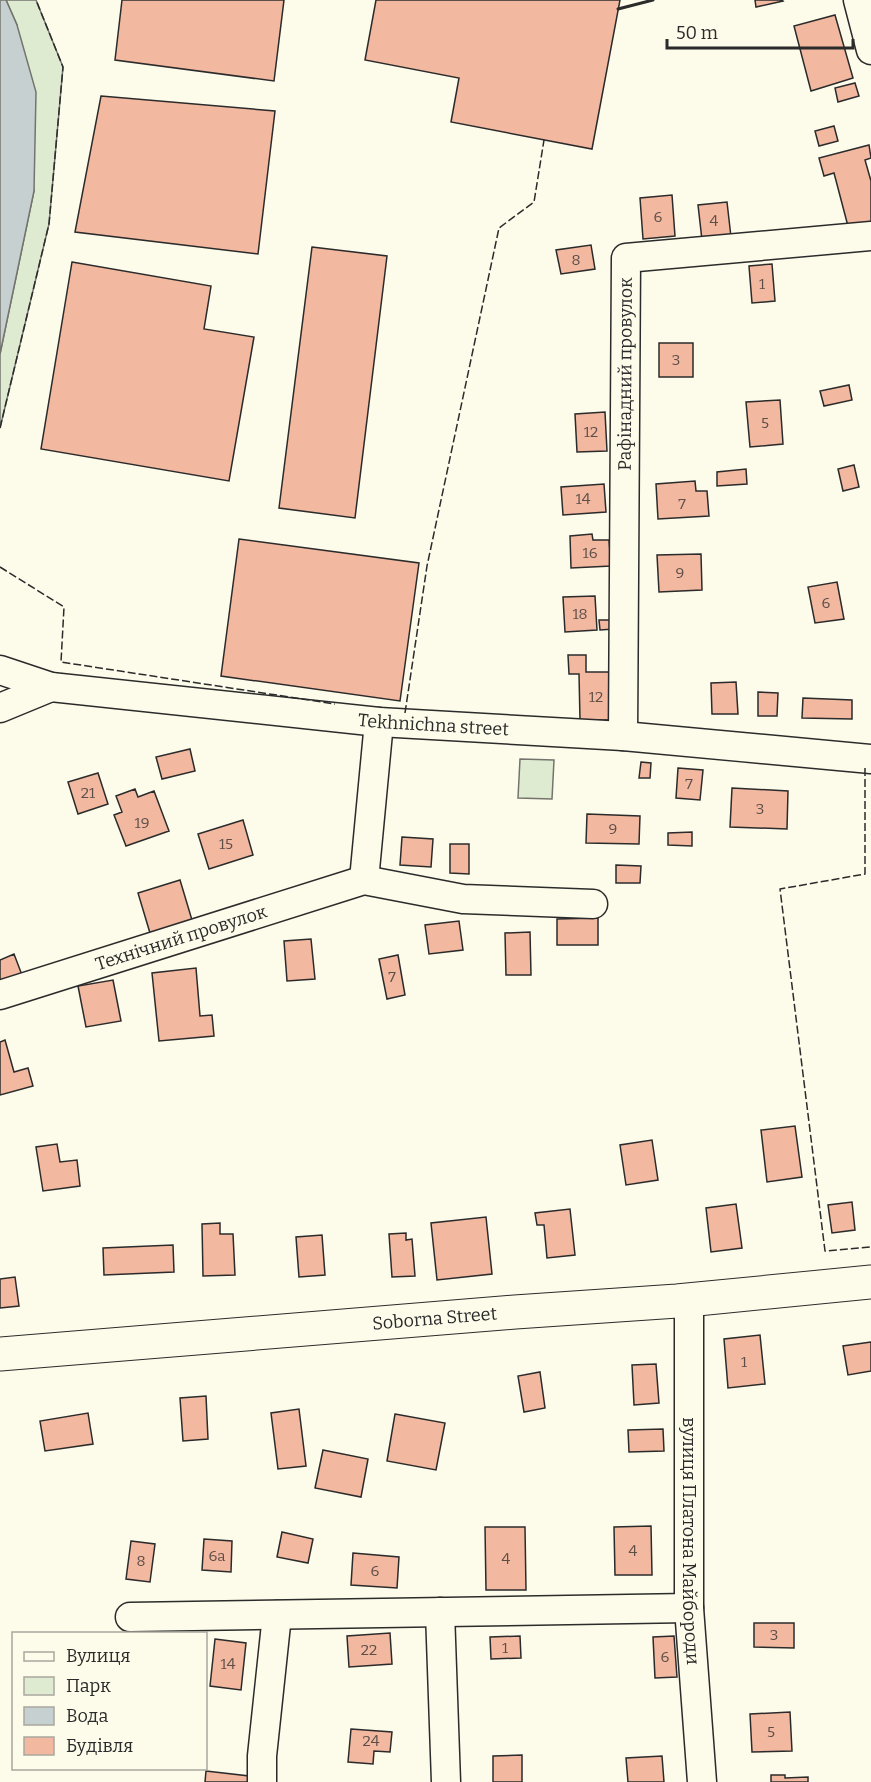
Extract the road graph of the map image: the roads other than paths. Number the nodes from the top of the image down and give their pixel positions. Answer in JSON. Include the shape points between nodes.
{"nodes":[{"id":1,"x":858,"y":0,"type":"edge"},
{"id":2,"x":871,"y":50,"type":"edge"},
{"id":3,"x":871,"y":236,"type":"edge"},
{"id":4,"x":0,"y":670,"type":"edge"},
{"id":5,"x":51,"y":687,"type":"junction"},
{"id":6,"x":0,"y":708,"type":"edge"},
{"id":7,"x":379,"y":722,"type":"junction"},
{"id":8,"x":623,"y":736,"type":"junction"},
{"id":9,"x":871,"y":759,"type":"edge"},
{"id":10,"x":364,"y":879,"type":"junction"},
{"id":11,"x":593,"y":904,"type":"dead end"},
{"id":12,"x":0,"y":995,"type":"edge"},
{"id":13,"x":871,"y":1282,"type":"edge"},
{"id":14,"x":689,"y":1299,"type":"junction"},
{"id":15,"x":0,"y":1354,"type":"edge"},
{"id":16,"x":689,"y":1608,"type":"junction"},
{"id":17,"x":440,"y":1612,"type":"junction"},
{"id":18,"x":277,"y":1615,"type":"junction"},
{"id":19,"x":130,"y":1617,"type":"dead end"},
{"id":20,"x":262,"y":1782,"type":"edge"},
{"id":21,"x":446,"y":1782,"type":"edge"},
{"id":22,"x":702,"y":1782,"type":"edge"}],
"edges":[{"from":1,"to":2,"type":"street"},
{"from":3,"to":8,"type":"street","name":"Рафінадний провулок","via":[[626,258]]},
{"from":4,"to":5,"type":"street"},
{"from":5,"to":6,"type":"street","name":"Tekhnichna street"},
{"from":5,"to":7,"type":"street","name":"Tekhnichna street"},
{"from":7,"to":8,"type":"street","name":"Tekhnichna street"},
{"from":7,"to":10,"type":"street"},
{"from":8,"to":9,"type":"street","name":"Tekhnichna street"},
{"from":10,"to":11,"type":"street","name":"Технічний провулок","via":[[463,899]]},
{"from":10,"to":12,"type":"street","name":"Технічний провулок"},
{"from":13,"to":14,"type":"main road","name":"Soborna Street"},
{"from":14,"to":15,"type":"main road","name":"Soborna Street"},
{"from":14,"to":16,"type":"street","name":"вулиця Платона Майбороди"},
{"from":16,"to":17,"type":"street"},
{"from":16,"to":22,"type":"street","name":"вулиця Платона Майбороди"},
{"from":17,"to":18,"type":"street"},
{"from":17,"to":21,"type":"street"},
{"from":18,"to":19,"type":"street"},
{"from":18,"to":20,"type":"street"}]}
